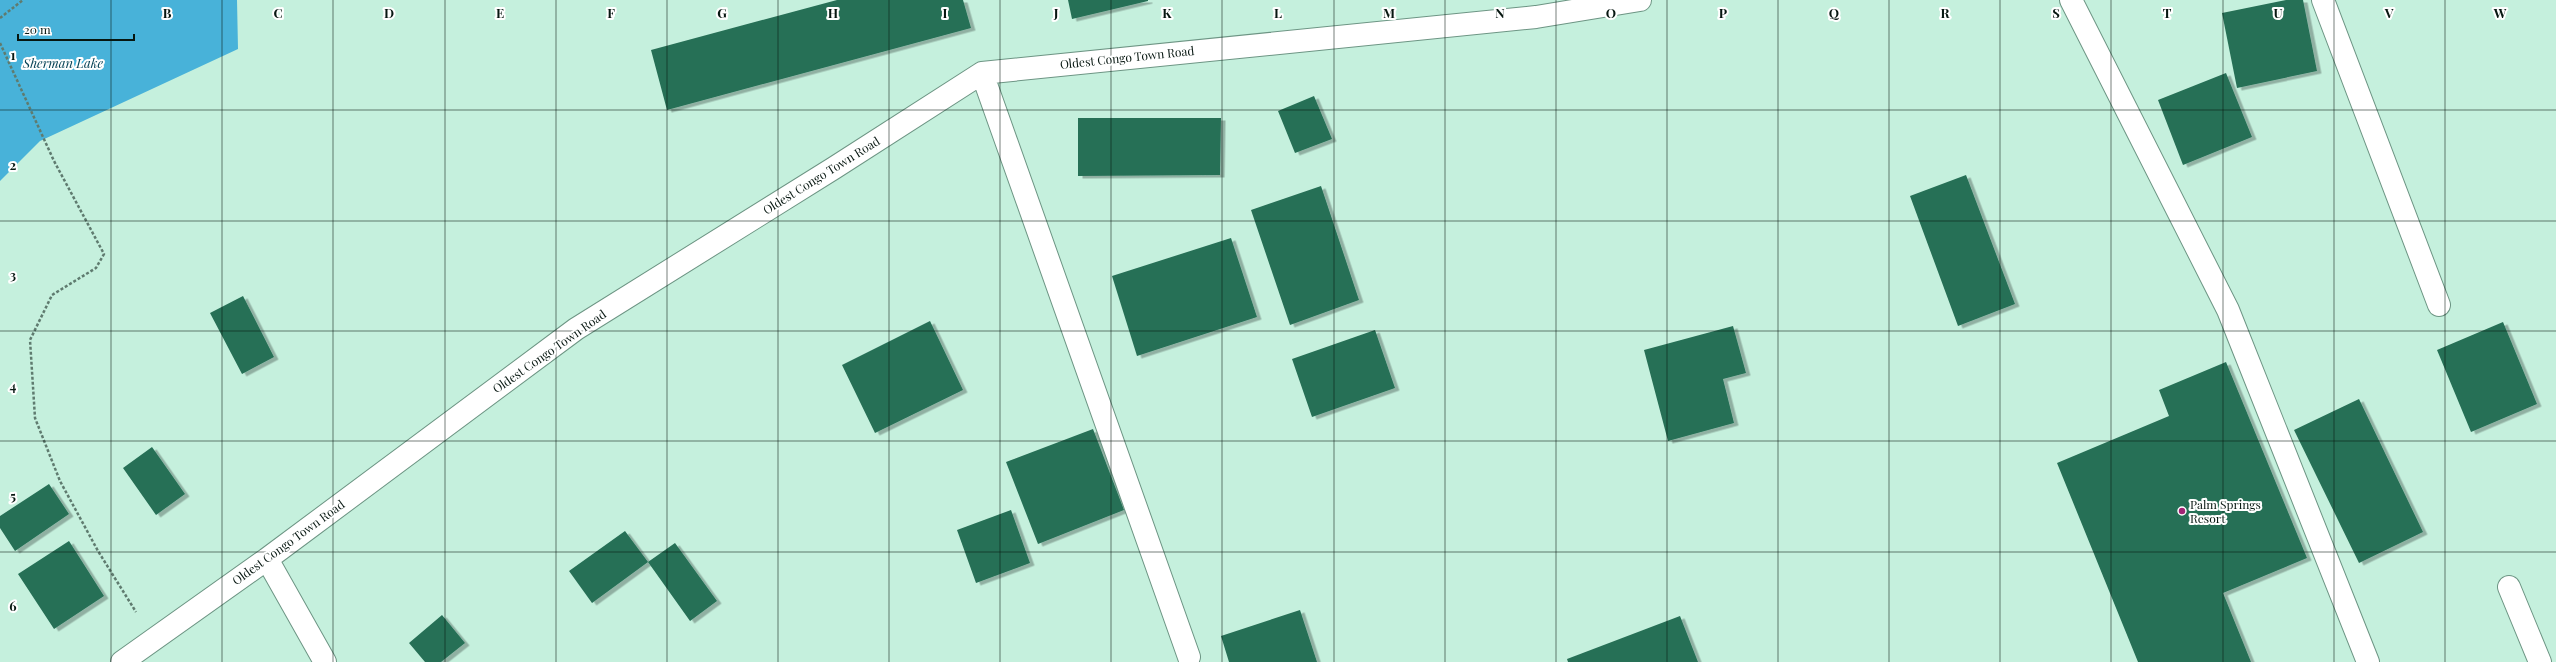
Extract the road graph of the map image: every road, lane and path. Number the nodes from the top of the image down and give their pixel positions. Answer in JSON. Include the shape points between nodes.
{"nodes":[{"id":1,"x":23,"y":0,"type":"edge"},
{"id":2,"x":1640,"y":0,"type":"edge"},
{"id":3,"x":2071,"y":0,"type":"edge"},
{"id":4,"x":2323,"y":0,"type":"edge"},
{"id":5,"x":0,"y":18,"type":"edge"},
{"id":6,"x":0,"y":43,"type":"edge"},
{"id":7,"x":982,"y":73,"type":"junction"},
{"id":8,"x":2439,"y":305,"type":"dead end"},
{"id":9,"x":267,"y":559,"type":"junction"},
{"id":10,"x":2509,"y":587,"type":"dead end"},
{"id":11,"x":153,"y":640,"type":"junction"},
{"id":12,"x":1189,"y":658,"type":"dead end"},
{"id":13,"x":122,"y":662,"type":"edge"},
{"id":14,"x":326,"y":662,"type":"edge"},
{"id":15,"x":2368,"y":662,"type":"edge"},
{"id":16,"x":2540,"y":662,"type":"edge"}],
"edges":[{"from":1,"to":5,"type":"path"},
{"from":2,"to":7,"type":"street","name":"Oldest Congo Town Road","via":[[1536,17]]},
{"from":3,"to":15,"type":"street","via":[[2228,310]]},
{"from":4,"to":8,"type":"street"},
{"from":6,"to":11,"type":"path","via":[[54,161],[104,254],[96,268],[52,295],[30,340],[35,418],[60,481],[98,551]]},
{"from":7,"to":9,"type":"street","name":"Oldest Congo Town Road","via":[[576,329]]},
{"from":7,"to":12,"type":"street"},
{"from":9,"to":11,"type":"street","name":"Oldest Congo Town Road"},
{"from":9,"to":14,"type":"street"},
{"from":10,"to":16,"type":"street"},
{"from":11,"to":13,"type":"street","name":"Oldest Congo Town Road"}]}
